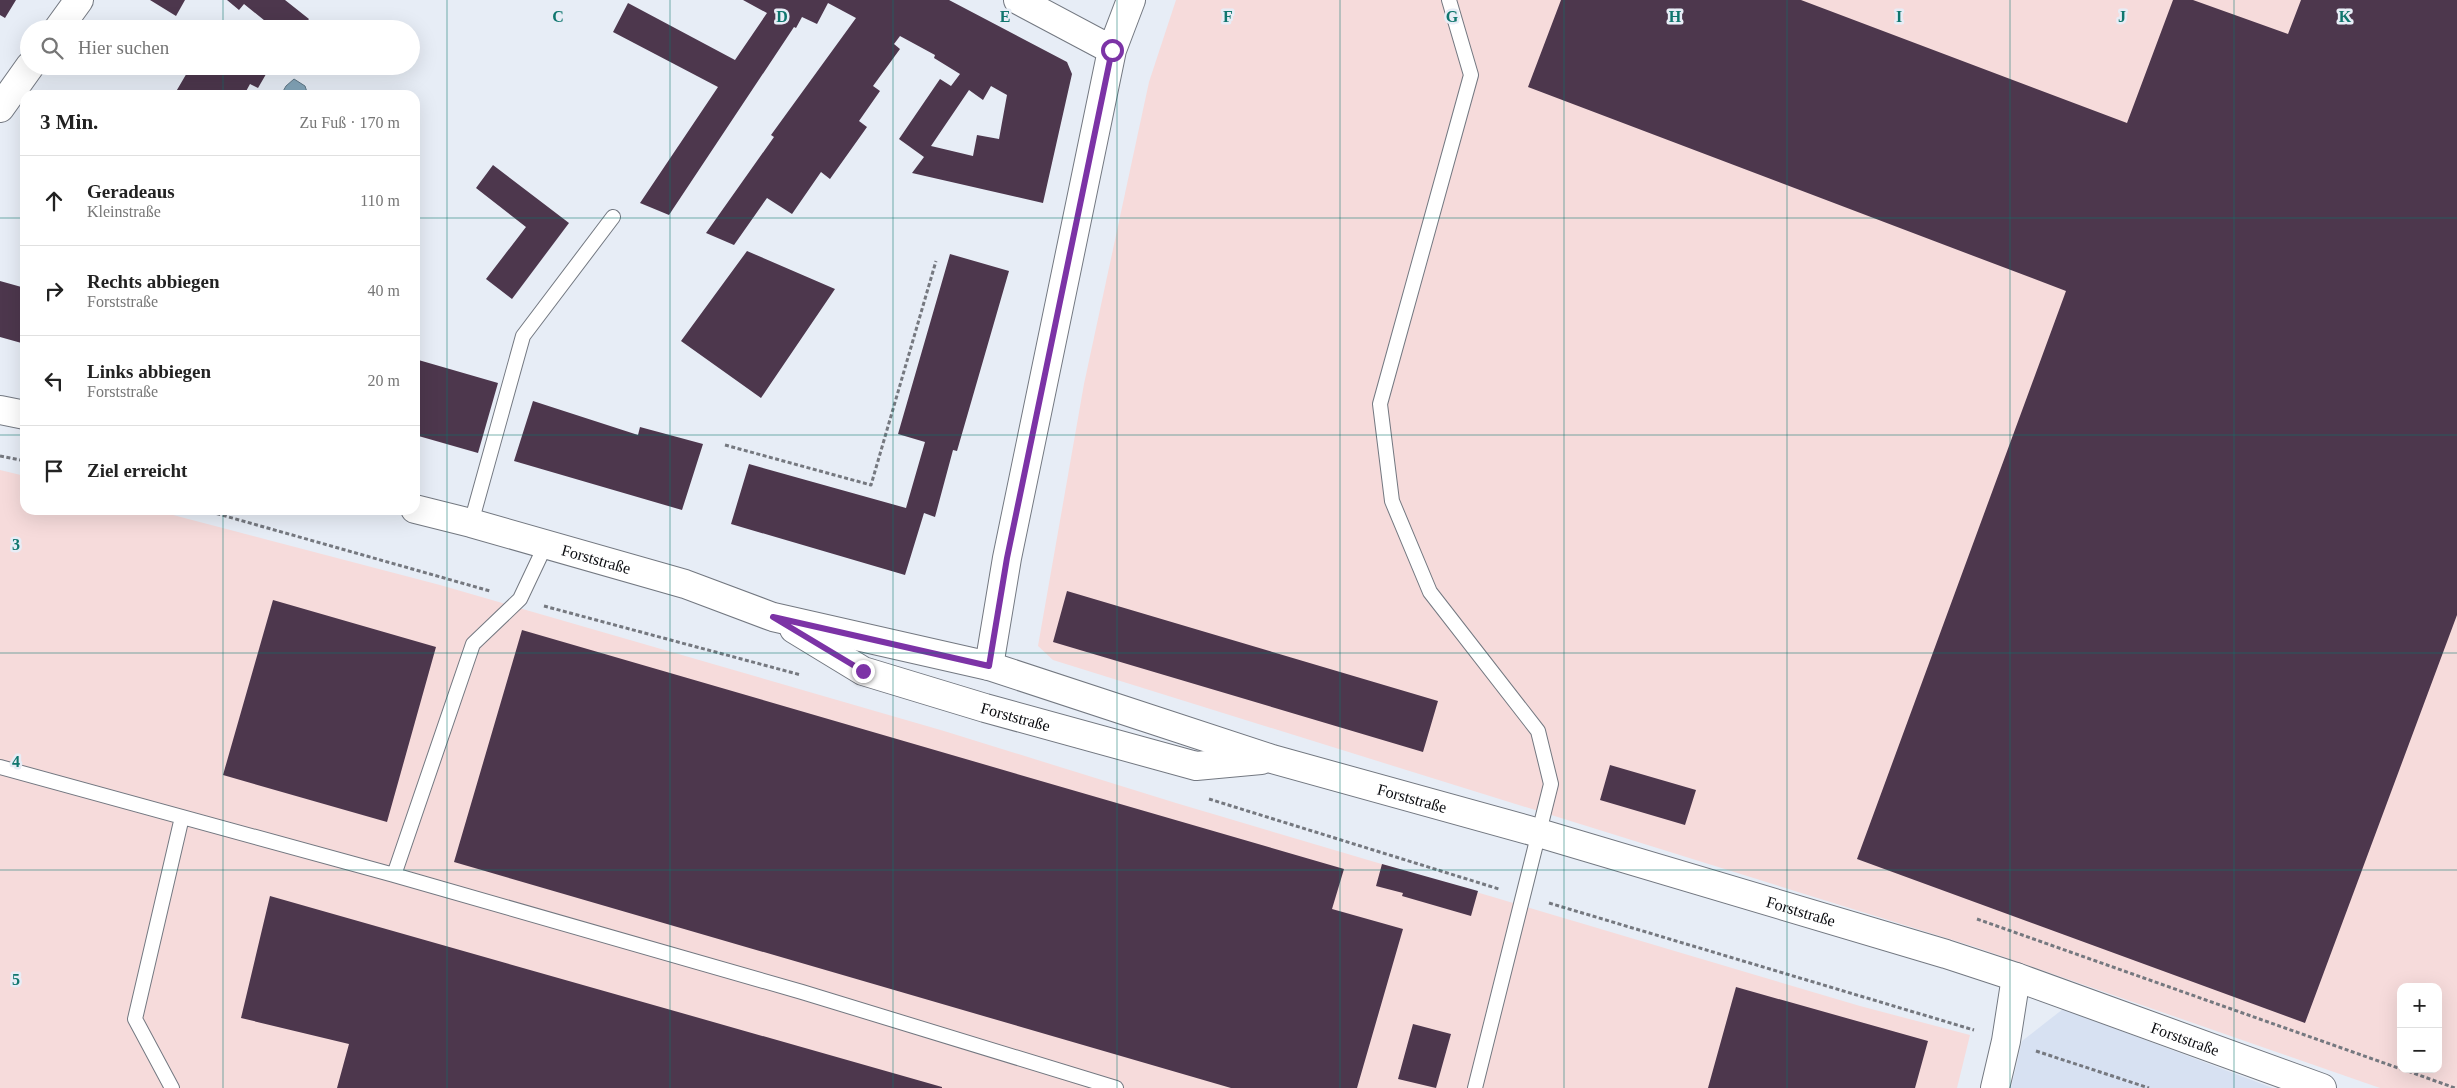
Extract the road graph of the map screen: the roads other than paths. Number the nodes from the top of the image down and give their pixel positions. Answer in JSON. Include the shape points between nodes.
{"nodes":[{"id":1,"x":79,"y":0,"type":"edge"},
{"id":2,"x":1018,"y":0,"type":"edge"},
{"id":3,"x":1131,"y":0,"type":"edge"},
{"id":4,"x":1449,"y":0,"type":"edge"},
{"id":5,"x":65,"y":20,"type":"edge"},
{"id":6,"x":1112,"y":50,"type":"junction"},
{"id":7,"x":24,"y":75,"type":"edge"},
{"id":8,"x":0,"y":108,"type":"edge"},
{"id":9,"x":613,"y":217,"type":"dead end"},
{"id":10,"x":0,"y":410,"type":"edge"},
{"id":11,"x":20,"y":415,"type":"edge"},
{"id":12,"x":420,"y":510,"type":"edge"},
{"id":13,"x":471,"y":522,"type":"junction"},
{"id":14,"x":546,"y":544,"type":"junction"},
{"id":15,"x":773,"y":617,"type":"junction"},
{"id":16,"x":989,"y":666,"type":"junction"},
{"id":17,"x":1272,"y":759,"type":"junction"},
{"id":18,"x":0,"y":767,"type":"edge"},
{"id":19,"x":182,"y":818,"type":"junction"},
{"id":20,"x":1539,"y":833,"type":"junction"},
{"id":21,"x":394,"y":875,"type":"junction"},
{"id":22,"x":2016,"y":977,"type":"junction"},
{"id":23,"x":172,"y":1088,"type":"edge"},
{"id":24,"x":1116,"y":1088,"type":"edge"},
{"id":25,"x":1475,"y":1088,"type":"edge"},
{"id":26,"x":1995,"y":1088,"type":"edge"},
{"id":27,"x":2322,"y":1088,"type":"edge"}],
"edges":[{"from":1,"to":5,"type":"main road"},
{"from":2,"to":6,"type":"main road"},
{"from":3,"to":6,"type":"main road"},
{"from":4,"to":20,"type":"lane","via":[[1470,75],[1380,404],[1392,501],[1430,592],[1538,731],[1551,784]]},
{"from":6,"to":16,"type":"main road","via":[[1007,558]]},
{"from":7,"to":8,"type":"main road"},
{"from":9,"to":13,"type":"lane","via":[[524,336]]},
{"from":10,"to":11,"type":"main road"},
{"from":12,"to":13,"type":"main road","name":"Forststraße"},
{"from":13,"to":14,"type":"main road","name":"Forststraße"},
{"from":14,"to":15,"type":"main road","name":"Forststraße","via":[[685,584]]},
{"from":14,"to":21,"type":"lane","via":[[520,599],[473,644]]},
{"from":15,"to":16,"type":"main road","name":"Forststraße"},
{"from":15,"to":17,"type":"main road","name":"Forststraße","via":[[863,671],[985,708],[1196,766]]},
{"from":16,"to":17,"type":"main road","name":"Forststraße"},
{"from":17,"to":20,"type":"main road","name":"Forststraße"},
{"from":18,"to":19,"type":"lane"},
{"from":19,"to":21,"type":"lane"},
{"from":19,"to":23,"type":"lane","via":[[135,1019]]},
{"from":20,"to":22,"type":"main road","name":"Forststraße"},
{"from":20,"to":25,"type":"lane"},
{"from":21,"to":24,"type":"lane","via":[[802,992]]},
{"from":22,"to":26,"type":"main road"},
{"from":22,"to":27,"type":"main road","name":"Forststraße"}]}
